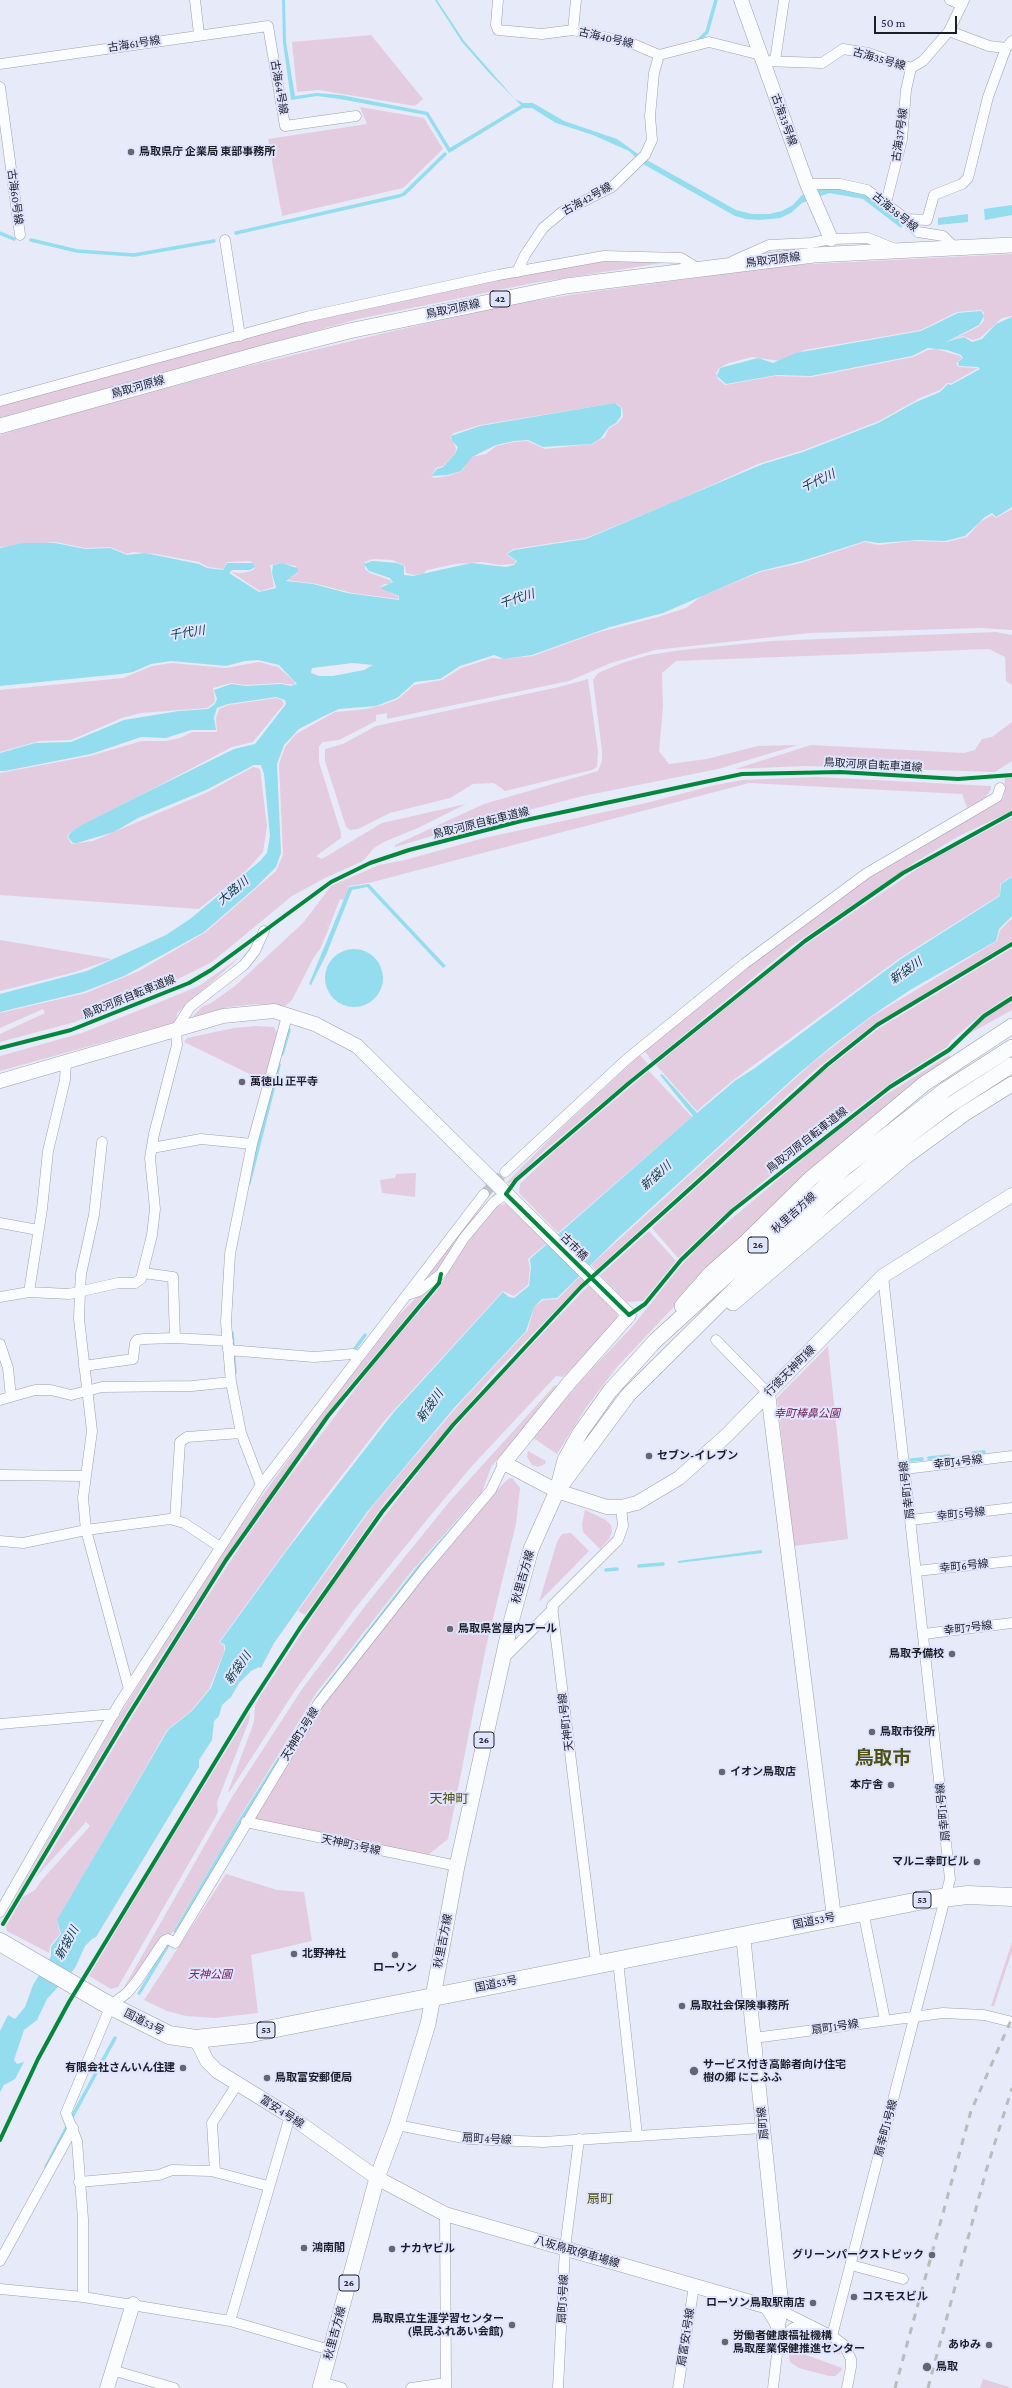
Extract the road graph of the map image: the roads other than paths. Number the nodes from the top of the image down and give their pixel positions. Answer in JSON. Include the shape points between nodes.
{"nodes":[{"id":1,"x":195,"y":0,"type":"edge"},
{"id":2,"x":498,"y":0,"type":"edge"},
{"id":3,"x":576,"y":0,"type":"edge"},
{"id":4,"x":741,"y":0,"type":"edge"},
{"id":5,"x":784,"y":0,"type":"edge"},
{"id":6,"x":950,"y":0,"type":"edge"},
{"id":7,"x":963,"y":2,"type":"edge"},
{"id":8,"x":268,"y":26,"type":"joint"},
{"id":9,"x":573,"y":30,"type":"junction"},
{"id":10,"x":949,"y":31,"type":"junction"},
{"id":11,"x":199,"y":34,"type":"junction"},
{"id":12,"x":1009,"y":44,"type":"edge"},
{"id":13,"x":659,"y":55,"type":"junction"},
{"id":14,"x":766,"y":59,"type":"junction"},
{"id":15,"x":0,"y":64,"type":"edge"},
{"id":16,"x":911,"y":68,"type":"junction"},
{"id":17,"x":0,"y":87,"type":"edge"},
{"id":18,"x":356,"y":116,"type":"dead end"},
{"id":19,"x":807,"y":184,"type":"junction"},
{"id":20,"x":886,"y":203,"type":"junction"},
{"id":21,"x":906,"y":219,"type":"junction"},
{"id":22,"x":20,"y":235,"type":"dead end"},
{"id":23,"x":831,"y":239,"type":"junction"},
{"id":24,"x":225,"y":240,"type":"dead end"},
{"id":25,"x":1012,"y":246,"type":"edge"},
{"id":26,"x":955,"y":248,"type":"junction"},
{"id":27,"x":899,"y":250,"type":"junction"},
{"id":28,"x":724,"y":266,"type":"junction"},
{"id":29,"x":697,"y":268,"type":"junction"},
{"id":30,"x":517,"y":272,"type":"junction"},
{"id":31,"x":240,"y":336,"type":"junction"},
{"id":32,"x":0,"y":401,"type":"edge"},
{"id":33,"x":0,"y":426,"type":"edge"},
{"id":34,"x":1000,"y":788,"type":"dead end"},
{"id":35,"x":264,"y":932,"type":"dead end"},
{"id":36,"x":287,"y":1016,"type":"junction"},
{"id":37,"x":1012,"y":1026,"type":"edge"},
{"id":38,"x":176,"y":1029,"type":"junction"},
{"id":39,"x":1012,"y":1047,"type":"edge"},
{"id":40,"x":66,"y":1062,"type":"junction"},
{"id":41,"x":1012,"y":1065,"type":"edge"},
{"id":42,"x":0,"y":1080,"type":"edge"},
{"id":43,"x":1012,"y":1084,"type":"edge"},
{"id":44,"x":102,"y":1142,"type":"dead end"},
{"id":45,"x":252,"y":1144,"type":"junction"},
{"id":46,"x":152,"y":1148,"type":"junction"},
{"id":47,"x":505,"y":1172,"type":"tunnel mouth"},
{"id":48,"x":484,"y":1194,"type":"tunnel mouth"},
{"id":49,"x":1012,"y":1195,"type":"edge"},
{"id":50,"x":511,"y":1198,"type":"junction"},
{"id":51,"x":0,"y":1223,"type":"edge"},
{"id":52,"x":38,"y":1230,"type":"junction"},
{"id":53,"x":143,"y":1273,"type":"junction"},
{"id":54,"x":883,"y":1276,"type":"junction"},
{"id":55,"x":29,"y":1292,"type":"junction"},
{"id":56,"x":80,"y":1292,"type":"junction"},
{"id":57,"x":410,"y":1294,"type":"junction"},
{"id":58,"x":0,"y":1297,"type":"edge"},
{"id":59,"x":175,"y":1338,"type":"junction"},
{"id":60,"x":716,"y":1340,"type":"dead end"},
{"id":61,"x":655,"y":1341,"type":"junction"},
{"id":62,"x":0,"y":1344,"type":"edge"},
{"id":63,"x":228,"y":1345,"type":"junction"},
{"id":64,"x":358,"y":1356,"type":"junction"},
{"id":65,"x":84,"y":1366,"type":"junction"},
{"id":66,"x":645,"y":1377,"type":"junction"},
{"id":67,"x":231,"y":1382,"type":"junction"},
{"id":68,"x":88,"y":1391,"type":"junction"},
{"id":69,"x":768,"y":1393,"type":"junction"},
{"id":70,"x":11,"y":1397,"type":"junction"},
{"id":71,"x":0,"y":1400,"type":"edge"},
{"id":72,"x":241,"y":1433,"type":"junction"},
{"id":73,"x":1012,"y":1456,"type":"edge"},
{"id":74,"x":504,"y":1463,"type":"junction"},
{"id":75,"x":905,"y":1469,"type":"junction"},
{"id":76,"x":0,"y":1475,"type":"edge"},
{"id":77,"x":84,"y":1476,"type":"junction"},
{"id":78,"x":261,"y":1485,"type":"junction"},
{"id":79,"x":557,"y":1491,"type":"junction"},
{"id":80,"x":621,"y":1507,"type":"junction"},
{"id":81,"x":1012,"y":1508,"type":"edge"},
{"id":82,"x":175,"y":1520,"type":"junction"},
{"id":83,"x":911,"y":1520,"type":"junction"},
{"id":84,"x":86,"y":1530,"type":"junction"},
{"id":85,"x":0,"y":1541,"type":"edge"},
{"id":86,"x":220,"y":1546,"type":"junction"},
{"id":87,"x":1012,"y":1561,"type":"edge"},
{"id":88,"x":916,"y":1571,"type":"junction"},
{"id":89,"x":553,"y":1609,"type":"junction"},
{"id":90,"x":1012,"y":1623,"type":"edge"},
{"id":91,"x":924,"y":1634,"type":"junction"},
{"id":92,"x":502,"y":1661,"type":"junction"},
{"id":93,"x":129,"y":1689,"type":"junction"},
{"id":94,"x":114,"y":1714,"type":"junction"},
{"id":95,"x":0,"y":1724,"type":"edge"},
{"id":96,"x":246,"y":1822,"type":"junction"},
{"id":97,"x":458,"y":1866,"type":"junction"},
{"id":98,"x":946,"y":1896,"type":"junction"},
{"id":99,"x":1012,"y":1897,"type":"edge"},
{"id":100,"x":863,"y":1911,"type":"junction"},
{"id":101,"x":0,"y":1912,"type":"edge"},
{"id":102,"x":834,"y":1917,"type":"junction"},
{"id":103,"x":743,"y":1935,"type":"junction"},
{"id":104,"x":6,"y":1945,"type":"edge"},
{"id":105,"x":618,"y":1961,"type":"junction"},
{"id":106,"x":596,"y":1964,"type":"junction"},
{"id":107,"x":434,"y":1995,"type":"junction"},
{"id":108,"x":107,"y":2003,"type":"junction"},
{"id":109,"x":916,"y":2016,"type":"junction"},
{"id":110,"x":885,"y":2020,"type":"junction"},
{"id":111,"x":1012,"y":2022,"type":"edge"},
{"id":112,"x":754,"y":2038,"type":"junction"},
{"id":113,"x":196,"y":2039,"type":"junction"},
{"id":114,"x":238,"y":2084,"type":"junction"},
{"id":115,"x":290,"y":2116,"type":"junction"},
{"id":116,"x":397,"y":2125,"type":"junction"},
{"id":117,"x":74,"y":2128,"type":"junction"},
{"id":118,"x":763,"y":2128,"type":"junction"},
{"id":119,"x":637,"y":2135,"type":"junction"},
{"id":120,"x":579,"y":2140,"type":"junction"},
{"id":121,"x":215,"y":2172,"type":"junction"},
{"id":122,"x":377,"y":2178,"type":"junction"},
{"id":123,"x":79,"y":2182,"type":"junction"},
{"id":124,"x":268,"y":2186,"type":"junction"},
{"id":125,"x":446,"y":2214,"type":"junction"},
{"id":126,"x":565,"y":2248,"type":"junction"},
{"id":127,"x":0,"y":2261,"type":"edge"},
{"id":128,"x":851,"y":2265,"type":"junction"},
{"id":129,"x":903,"y":2279,"type":"dead end"},
{"id":130,"x":694,"y":2286,"type":"junction"},
{"id":131,"x":0,"y":2289,"type":"edge"},
{"id":132,"x":83,"y":2297,"type":"junction"},
{"id":133,"x":133,"y":2304,"type":"junction"},
{"id":134,"x":763,"y":2304,"type":"junction"},
{"id":135,"x":782,"y":2310,"type":"junction"},
{"id":136,"x":230,"y":2321,"type":"junction"},
{"id":137,"x":808,"y":2324,"type":"junction"},
{"id":138,"x":832,"y":2336,"type":"junction"},
{"id":139,"x":780,"y":2340,"type":"junction"},
{"id":140,"x":330,"y":2350,"type":"junction"},
{"id":141,"x":112,"y":2370,"type":"junction"},
{"id":142,"x":321,"y":2385,"type":"edge"},
{"id":143,"x":446,"y":2386,"type":"edge"},
{"id":144,"x":107,"y":2388,"type":"edge"},
{"id":145,"x":174,"y":2388,"type":"edge"},
{"id":146,"x":342,"y":2388,"type":"edge"},
{"id":147,"x":411,"y":2388,"type":"edge"},
{"id":148,"x":558,"y":2388,"type":"edge"},
{"id":149,"x":678,"y":2388,"type":"edge"},
{"id":150,"x":773,"y":2388,"type":"edge"},
{"id":151,"x":847,"y":2388,"type":"edge"}],
"edges":[{"from":1,"to":11,"type":"street"},
{"from":2,"to":9,"type":"street","via":[[498,30],[542,34]]},
{"from":3,"to":9,"type":"street","name":"古海40号線"},
{"from":4,"to":14,"type":"street","name":"古海33号線"},
{"from":5,"to":14,"type":"street"},
{"from":6,"to":7,"type":"street"},
{"from":7,"to":10,"type":"street","name":"古海35号線"},
{"from":8,"to":11,"type":"street","name":"古海61号線"},
{"from":8,"to":18,"type":"street","name":"古海64号線","via":[[285,126]]},
{"from":9,"to":13,"type":"street","name":"古海40号線","via":[[631,43]]},
{"from":10,"to":12,"type":"street","via":[[972,41]]},
{"from":10,"to":16,"type":"street","name":"古海35号線","via":[[923,61]]},
{"from":11,"to":15,"type":"street","name":"古海61号線"},
{"from":12,"to":21,"type":"street","via":[[988,97],[968,178],[962,184],[934,194],[927,220]]},
{"from":13,"to":14,"type":"street","via":[[709,42]]},
{"from":13,"to":30,"type":"street","name":"古海42号線","via":[[654,74],[650,116],[652,140],[645,155],[612,187],[562,212],[544,228],[525,255]]},
{"from":14,"to":16,"type":"street","name":"古海35号線","via":[[822,63],[843,49]]},
{"from":14,"to":19,"type":"street","name":"古海33号線"},
{"from":16,"to":20,"type":"street","name":"古海37号線","via":[[906,90],[902,139]]},
{"from":17,"to":22,"type":"street","name":"古海60号線"},
{"from":19,"to":20,"type":"street","name":"古海38号線","via":[[860,187]]},
{"from":19,"to":23,"type":"street","name":"古海33号線"},
{"from":20,"to":21,"type":"street","name":"古海38号線"},
{"from":21,"to":26,"type":"street","name":"古海38号線","via":[[918,232],[943,236]]},
{"from":23,"to":27,"type":"street","via":[[868,238]]},
{"from":23,"to":28,"type":"street","via":[[811,243],[769,245]]},
{"from":24,"to":31,"type":"street"},
{"from":25,"to":26,"type":"main road","name":"鳥取河原線","number":"42"},
{"from":26,"to":27,"type":"main road","name":"鳥取河原線","number":"42"},
{"from":27,"to":28,"type":"main road","name":"鳥取河原線","number":"42","via":[[814,255]]},
{"from":28,"to":29,"type":"main road","name":"鳥取河原線","number":"42"},
{"from":29,"to":30,"type":"street","via":[[681,258],[604,256]]},
{"from":29,"to":33,"type":"main road","name":"鳥取河原線","number":"42","via":[[566,286],[349,331]]},
{"from":30,"to":31,"type":"street","via":[[391,297]]},
{"from":31,"to":32,"type":"street"},
{"from":34,"to":47,"type":"street","via":[[997,797],[867,873],[744,964],[627,1059]]},
{"from":35,"to":38,"type":"street","via":[[255,951],[244,965],[190,1007]]},
{"from":36,"to":38,"type":"street","name":"古市橋","via":[[274,1011],[224,1016]]},
{"from":36,"to":45,"type":"street"},
{"from":36,"to":50,"type":"street","name":"古市橋","via":[[315,1024],[357,1046]]},
{"from":37,"to":61,"type":"main road","via":[[924,1084],[810,1179],[701,1283]]},
{"from":38,"to":40,"type":"street","name":"古市橋"},
{"from":38,"to":46,"type":"street","via":[[177,1045]]},
{"from":39,"to":61,"type":"main road","name":"秋里吉方線","number":"26","via":[[946,1090],[847,1166]]},
{"from":40,"to":42,"type":"street","name":"古市橋"},
{"from":40,"to":52,"type":"street","via":[[65,1080],[48,1151]]},
{"from":41,"to":66,"type":"main road","name":"秋里吉方線","number":"26","via":[[947,1107],[850,1184],[758,1266]]},
{"from":43,"to":66,"type":"main road","via":[[964,1114],[905,1157]]},
{"from":44,"to":56,"type":"street","via":[[94,1215],[81,1274]]},
{"from":45,"to":46,"type":"street","via":[[201,1138]]},
{"from":45,"to":63,"type":"street","via":[[230,1254],[226,1322]]},
{"from":46,"to":53,"type":"street","via":[[150,1158],[155,1209]]},
{"from":48,"to":57,"type":"street"},
{"from":49,"to":54,"type":"street","name":"行徳天神町線"},
{"from":50,"to":57,"type":"street","via":[[494,1202],[464,1238],[441,1274],[419,1291]]},
{"from":50,"to":74,"type":"street","name":"古市橋","via":[[629,1315],[568,1384]]},
{"from":51,"to":52,"type":"street"},
{"from":52,"to":55,"type":"street"},
{"from":53,"to":56,"type":"street","via":[[141,1279],[135,1283],[118,1283]]},
{"from":53,"to":59,"type":"street","via":[[173,1277]]},
{"from":54,"to":69,"type":"street","name":"行徳天神町線"},
{"from":54,"to":75,"type":"street","name":"扇幸町1号線"},
{"from":55,"to":56,"type":"street"},
{"from":55,"to":58,"type":"street"},
{"from":56,"to":65,"type":"street","via":[[79,1319]]},
{"from":57,"to":64,"type":"street"},
{"from":59,"to":63,"type":"street"},
{"from":59,"to":65,"type":"street","via":[[137,1340],[133,1359]]},
{"from":60,"to":69,"type":"street"},
{"from":61,"to":79,"type":"main road","name":"秋里吉方線","number":"26","via":[[610,1391],[580,1433],[565,1460]]},
{"from":62,"to":70,"type":"street","via":[[8,1368]]},
{"from":63,"to":64,"type":"street","via":[[314,1357],[353,1354]]},
{"from":63,"to":67,"type":"street"},
{"from":64,"to":78,"type":"street"},
{"from":65,"to":68,"type":"street"},
{"from":66,"to":79,"type":"main road","name":"秋里吉方線","number":"26","via":[[616,1409]]},
{"from":67,"to":68,"type":"street","via":[[192,1386],[102,1387]]},
{"from":67,"to":72,"type":"street"},
{"from":68,"to":70,"type":"street","via":[[70,1395],[52,1390],[35,1390]]},
{"from":68,"to":77,"type":"street","via":[[92,1431]]},
{"from":69,"to":80,"type":"street","name":"行徳天神町線","via":[[712,1450],[679,1478],[646,1498]]},
{"from":69,"to":102,"type":"street"},
{"from":70,"to":71,"type":"street"},
{"from":72,"to":78,"type":"street"},
{"from":72,"to":82,"type":"street","via":[[187,1436],[180,1442]]},
{"from":73,"to":75,"type":"street","name":"幸町4号線"},
{"from":74,"to":79,"type":"street","name":"行徳天神町線"},
{"from":74,"to":96,"type":"street","name":"天神町2号線","via":[[491,1490],[424,1568],[318,1704]]},
{"from":75,"to":83,"type":"street","name":"扇幸町1号線"},
{"from":76,"to":77,"type":"street"},
{"from":77,"to":84,"type":"street"},
{"from":78,"to":86,"type":"street"},
{"from":79,"to":80,"type":"street","name":"行徳天神町線","via":[[600,1506]]},
{"from":79,"to":92,"type":"main road","name":"秋里吉方線","number":"26","via":[[531,1549]]},
{"from":80,"to":89,"type":"street","via":[[623,1526],[618,1540],[552,1606]]},
{"from":81,"to":83,"type":"street","name":"幸町5号線"},
{"from":82,"to":84,"type":"street"},
{"from":82,"to":86,"type":"street"},
{"from":83,"to":88,"type":"street","name":"扇幸町1号線"},
{"from":84,"to":85,"type":"street","via":[[23,1543]]},
{"from":84,"to":93,"type":"street"},
{"from":86,"to":93,"type":"street"},
{"from":87,"to":88,"type":"street","name":"幸町6号線"},
{"from":88,"to":91,"type":"street","name":"扇幸町1号線"},
{"from":89,"to":92,"type":"street"},
{"from":89,"to":106,"type":"street","name":"天神町1号線"},
{"from":90,"to":91,"type":"street","name":"幸町7号線"},
{"from":91,"to":98,"type":"street","name":"扇幸町1号線","via":[[950,1879]]},
{"from":92,"to":97,"type":"main road","name":"秋里吉方線","number":"26"},
{"from":93,"to":94,"type":"street"},
{"from":94,"to":95,"type":"street"},
{"from":94,"to":101,"type":"street"},
{"from":96,"to":97,"type":"street","name":"天神町3号線"},
{"from":96,"to":108,"type":"street","name":"天神町2号線","via":[[175,1943],[168,1939],[164,1942],[127,1993]]},
{"from":97,"to":107,"type":"main road","name":"秋里吉方線","number":"26"},
{"from":98,"to":99,"type":"highway","name":"国道53号","number":"53","via":[[991,1894]]},
{"from":98,"to":100,"type":"highway","name":"国道53号","number":"53"},
{"from":98,"to":109,"type":"street","name":"扇幸町1号線"},
{"from":100,"to":102,"type":"highway","name":"国道53号","number":"53"},
{"from":100,"to":110,"type":"street"},
{"from":102,"to":103,"type":"highway","name":"国道53号","number":"53"},
{"from":103,"to":105,"type":"highway","name":"国道53号","number":"53"},
{"from":103,"to":112,"type":"street","name":"扇町線"},
{"from":104,"to":108,"type":"highway","name":"国道53号","number":"53"},
{"from":105,"to":106,"type":"highway","name":"国道53号","number":"53"},
{"from":105,"to":119,"type":"street"},
{"from":106,"to":107,"type":"highway","name":"国道53号","number":"53"},
{"from":107,"to":113,"type":"highway","name":"国道53号","number":"53","via":[[251,2033]]},
{"from":107,"to":116,"type":"main road","name":"秋里吉方線","number":"26","via":[[428,2024]]},
{"from":108,"to":113,"type":"highway","name":"国道53号","number":"53","via":[[169,2035]]},
{"from":108,"to":117,"type":"street","via":[[66,2113]]},
{"from":109,"to":110,"type":"street","name":"扇町1号線"},
{"from":109,"to":111,"type":"street","name":"扇町1号線","via":[[973,2014]]},
{"from":109,"to":128,"type":"street","name":"扇幸町1号線"},
{"from":110,"to":112,"type":"street","name":"扇町1号線"},
{"from":112,"to":118,"type":"street","name":"扇町線"},
{"from":113,"to":114,"type":"street","name":"富安4号線","via":[[207,2061],[217,2071]]},
{"from":114,"to":115,"type":"street","name":"富安4号線"},
{"from":114,"to":121,"type":"street","via":[[212,2123]]},
{"from":115,"to":122,"type":"street","name":"富安4号線"},
{"from":115,"to":124,"type":"street"},
{"from":116,"to":120,"type":"street","name":"扇町4号線","via":[[469,2139],[543,2142]]},
{"from":116,"to":122,"type":"main road","name":"秋里吉方線","number":"26"},
{"from":117,"to":123,"type":"street"},
{"from":117,"to":127,"type":"street"},
{"from":118,"to":119,"type":"street"},
{"from":118,"to":135,"type":"street","name":"扇町線"},
{"from":119,"to":120,"type":"street","name":"扇町4号線"},
{"from":120,"to":126,"type":"street","name":"扇町3号線"},
{"from":121,"to":123,"type":"street","via":[[172,2170],[159,2175]]},
{"from":121,"to":124,"type":"street"},
{"from":122,"to":125,"type":"street","name":"八坂鳥取停車場線"},
{"from":122,"to":140,"type":"main road","name":"秋里吉方線","number":"26"},
{"from":123,"to":132,"type":"street","via":[[83,2219]]},
{"from":124,"to":136,"type":"street"},
{"from":125,"to":126,"type":"street","name":"八坂鳥取停車場線"},
{"from":125,"to":143,"type":"street"},
{"from":126,"to":130,"type":"street","name":"八坂鳥取停車場線"},
{"from":126,"to":148,"type":"street","name":"扇町3号線"},
{"from":128,"to":129,"type":"street"},
{"from":128,"to":138,"type":"street","name":"扇幸町1号線"},
{"from":130,"to":134,"type":"street","name":"八坂鳥取停車場線"},
{"from":130,"to":149,"type":"street","name":"扇富安1号線"},
{"from":131,"to":132,"type":"street"},
{"from":132,"to":133,"type":"street"},
{"from":133,"to":136,"type":"street"},
{"from":133,"to":141,"type":"street"},
{"from":134,"to":135,"type":"street","name":"八坂鳥取停車場線"},
{"from":134,"to":139,"type":"street","via":[[775,2324]]},
{"from":135,"to":137,"type":"street"},
{"from":135,"to":139,"type":"street","name":"扇町線"},
{"from":136,"to":140,"type":"street"},
{"from":137,"to":138,"type":"street"},
{"from":137,"to":139,"type":"street","via":[[792,2328]]},
{"from":138,"to":151,"type":"street","via":[[844,2345],[851,2359]]},
{"from":139,"to":150,"type":"street","name":"扇町線"},
{"from":140,"to":142,"type":"main road","name":"秋里吉方線","number":"26"},
{"from":141,"to":144,"type":"street"},
{"from":141,"to":145,"type":"street"},
{"from":142,"to":146,"type":"street"},
{"from":143,"to":147,"type":"street"}]}
